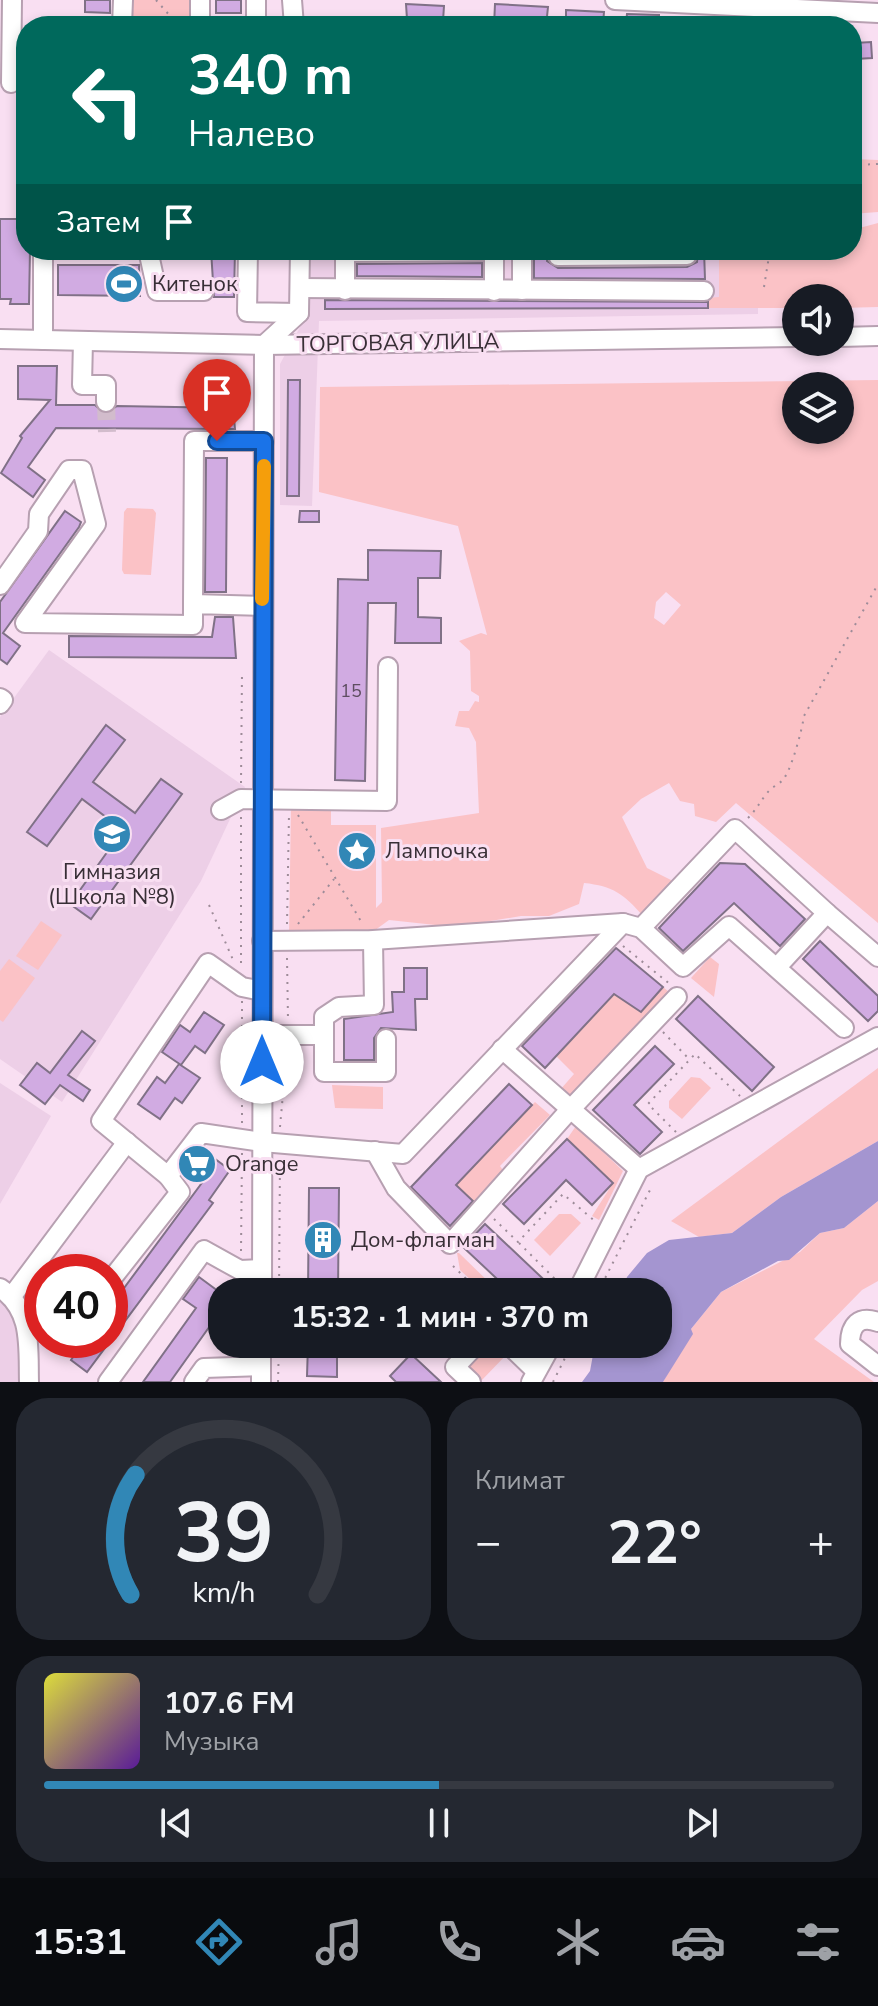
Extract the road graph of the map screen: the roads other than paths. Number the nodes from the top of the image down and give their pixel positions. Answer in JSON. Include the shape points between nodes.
{"nodes":[{"id":1,"x":12,"y":0,"type":"edge"},
{"id":2,"x":615,"y":0,"type":"edge"},
{"id":3,"x":628,"y":0,"type":"edge"},
{"id":4,"x":878,"y":13,"type":"edge"},
{"id":5,"x":12,"y":84,"type":"edge"},
{"id":6,"x":43,"y":260,"type":"edge"},
{"id":7,"x":150,"y":260,"type":"edge"},
{"id":8,"x":248,"y":260,"type":"edge"},
{"id":9,"x":300,"y":260,"type":"edge"},
{"id":10,"x":345,"y":260,"type":"edge"},
{"id":11,"x":494,"y":260,"type":"edge"},
{"id":12,"x":522,"y":260,"type":"edge"},
{"id":13,"x":558,"y":260,"type":"edge"},
{"id":14,"x":689,"y":260,"type":"edge"},
{"id":15,"x":300,"y":288,"type":"junction"},
{"id":16,"x":345,"y":290,"type":"junction"},
{"id":17,"x":522,"y":290,"type":"junction"},
{"id":18,"x":204,"y":291,"type":"dead end"},
{"id":19,"x":494,"y":291,"type":"junction"},
{"id":20,"x":558,"y":291,"type":"junction"},
{"id":21,"x":299,"y":313,"type":"junction"},
{"id":22,"x":878,"y":336,"type":"edge"},
{"id":23,"x":782,"y":337,"type":"edge"},
{"id":24,"x":854,"y":337,"type":"edge"},
{"id":25,"x":0,"y":339,"type":"edge"},
{"id":26,"x":43,"y":340,"type":"junction"},
{"id":27,"x":83,"y":341,"type":"junction"},
{"id":28,"x":264,"y":345,"type":"junction"},
{"id":29,"x":106,"y":402,"type":"dead end"},
{"id":30,"x":264,"y":441,"type":"junction"},
{"id":31,"x":0,"y":585,"type":"edge"},
{"id":32,"x":193,"y":604,"type":"junction"},
{"id":33,"x":262,"y":606,"type":"junction"},
{"id":34,"x":388,"y":667,"type":"dead end"},
{"id":35,"x":0,"y":698,"type":"edge"},
{"id":36,"x":0,"y":704,"type":"edge"},
{"id":37,"x":262,"y":800,"type":"junction"},
{"id":38,"x":221,"y":810,"type":"dead end"},
{"id":39,"x":827,"y":913,"type":"junction"},
{"id":40,"x":627,"y":931,"type":"junction"},
{"id":41,"x":373,"y":940,"type":"junction"},
{"id":42,"x":262,"y":941,"type":"junction"},
{"id":43,"x":878,"y":957,"type":"edge"},
{"id":44,"x":778,"y":966,"type":"junction"},
{"id":45,"x":262,"y":991,"type":"junction"},
{"id":46,"x":676,"y":993,"type":"road end"},
{"id":47,"x":844,"y":1028,"type":"dead end"},
{"id":48,"x":262,"y":1035,"type":"junction"},
{"id":49,"x":324,"y":1035,"type":"junction"},
{"id":50,"x":878,"y":1037,"type":"edge"},
{"id":51,"x":386,"y":1039,"type":"dead end"},
{"id":52,"x":502,"y":1049,"type":"junction"},
{"id":53,"x":570,"y":1110,"type":"junction"},
{"id":54,"x":127,"y":1142,"type":"junction"},
{"id":55,"x":271,"y":1142,"type":"junction"},
{"id":56,"x":375,"y":1151,"type":"junction"},
{"id":57,"x":639,"y":1169,"type":"junction"},
{"id":58,"x":168,"y":1176,"type":"junction"},
{"id":59,"x":128,"y":1258,"type":"edge"},
{"id":60,"x":262,"y":1269,"type":"junction"},
{"id":61,"x":262,"y":1278,"type":"edge"},
{"id":62,"x":584,"y":1278,"type":"edge"},
{"id":63,"x":6,"y":1292,"type":"edge"},
{"id":64,"x":24,"y":1314,"type":"edge"},
{"id":65,"x":878,"y":1322,"type":"edge"},
{"id":66,"x":31,"y":1358,"type":"edge"},
{"id":67,"x":464,"y":1358,"type":"edge"},
{"id":68,"x":519,"y":1358,"type":"edge"},
{"id":69,"x":544,"y":1358,"type":"edge"},
{"id":70,"x":878,"y":1366,"type":"edge"},
{"id":71,"x":261,"y":1374,"type":"edge"},
{"id":72,"x":534,"y":1377,"type":"edge"},
{"id":73,"x":29,"y":1382,"type":"edge"},
{"id":74,"x":108,"y":1382,"type":"edge"},
{"id":75,"x":194,"y":1382,"type":"edge"},
{"id":76,"x":471,"y":1382,"type":"edge"}],
"edges":[{"from":1,"to":5,"type":"street"},
{"from":2,"to":3,"type":"street"},
{"from":3,"to":4,"type":"street"},
{"from":6,"to":26,"type":"street"},
{"from":7,"to":18,"type":"street","via":[[157,291]]},
{"from":8,"to":21,"type":"street","via":[[247,312]]},
{"from":9,"to":15,"type":"street"},
{"from":10,"to":16,"type":"street"},
{"from":11,"to":19,"type":"street"},
{"from":12,"to":17,"type":"street"},
{"from":13,"to":20,"type":"street"},
{"from":14,"to":20,"type":"street","via":[[696,291]]},
{"from":15,"to":16,"type":"street"},
{"from":15,"to":21,"type":"street"},
{"from":16,"to":19,"type":"street"},
{"from":17,"to":19,"type":"street"},
{"from":17,"to":20,"type":"street"},
{"from":21,"to":28,"type":"street"},
{"from":22,"to":24,"type":"street"},
{"from":23,"to":28,"type":"street","name":"ТОРГОВАЯ УЛИЦА"},
{"from":25,"to":26,"type":"street","name":"ТОРГОВАЯ УЛИЦА"},
{"from":26,"to":27,"type":"street","name":"ТОРГОВАЯ УЛИЦА"},
{"from":27,"to":28,"type":"street","name":"ТОРГОВАЯ УЛИЦА"},
{"from":27,"to":29,"type":"street","via":[[82,385],[106,385]]},
{"from":28,"to":30,"type":"street"},
{"from":30,"to":32,"type":"street","via":[[194,441]]},
{"from":30,"to":33,"type":"street"},
{"from":31,"to":32,"type":"street","via":[[38,531],[39,514],[69,470],[82,470],[96,524],[25,623],[193,625]]},
{"from":32,"to":33,"type":"street"},
{"from":33,"to":37,"type":"street"},
{"from":34,"to":37,"type":"street","via":[[387,801]]},
{"from":35,"to":36,"type":"street"},
{"from":37,"to":38,"type":"street","via":[[241,799]]},
{"from":37,"to":42,"type":"street"},
{"from":39,"to":40,"type":"street","via":[[735,829]]},
{"from":39,"to":43,"type":"street"},
{"from":39,"to":44,"type":"street"},
{"from":40,"to":41,"type":"street"},
{"from":40,"to":44,"type":"street","via":[[683,967],[729,926]]},
{"from":40,"to":52,"type":"street"},
{"from":41,"to":42,"type":"street"},
{"from":41,"to":49,"type":"street","via":[[374,1005],[339,1007],[324,1017]]},
{"from":42,"to":45,"type":"street"},
{"from":44,"to":47,"type":"street"},
{"from":45,"to":48,"type":"street"},
{"from":45,"to":54,"type":"street","via":[[242,987],[208,963],[101,1121]]},
{"from":46,"to":53,"type":"street"},
{"from":48,"to":49,"type":"street"},
{"from":48,"to":55,"type":"street"},
{"from":49,"to":51,"type":"street","via":[[324,1072],[386,1072]]},
{"from":50,"to":57,"type":"street"},
{"from":52,"to":53,"type":"street"},
{"from":52,"to":56,"type":"street","via":[[403,1154]]},
{"from":53,"to":56,"type":"street","via":[[450,1244],[396,1188]]},
{"from":53,"to":57,"type":"street"},
{"from":54,"to":58,"type":"street"},
{"from":54,"to":63,"type":"street"},
{"from":55,"to":56,"type":"street"},
{"from":55,"to":58,"type":"street","via":[[201,1133]]},
{"from":55,"to":60,"type":"street"},
{"from":57,"to":62,"type":"street"},
{"from":58,"to":59,"type":"street","via":[[180,1192]]},
{"from":60,"to":61,"type":"street"},
{"from":60,"to":74,"type":"street","via":[[240,1270],[204,1250]]},
{"from":63,"to":64,"type":"street"},
{"from":65,"to":70,"type":"street","via":[[857,1322],[850,1330],[850,1344]]},
{"from":66,"to":73,"type":"street"},
{"from":67,"to":76,"type":"street","via":[[455,1367]]},
{"from":68,"to":72,"type":"street"},
{"from":69,"to":72,"type":"street"},
{"from":71,"to":75,"type":"street","via":[[204,1368]]}]}
